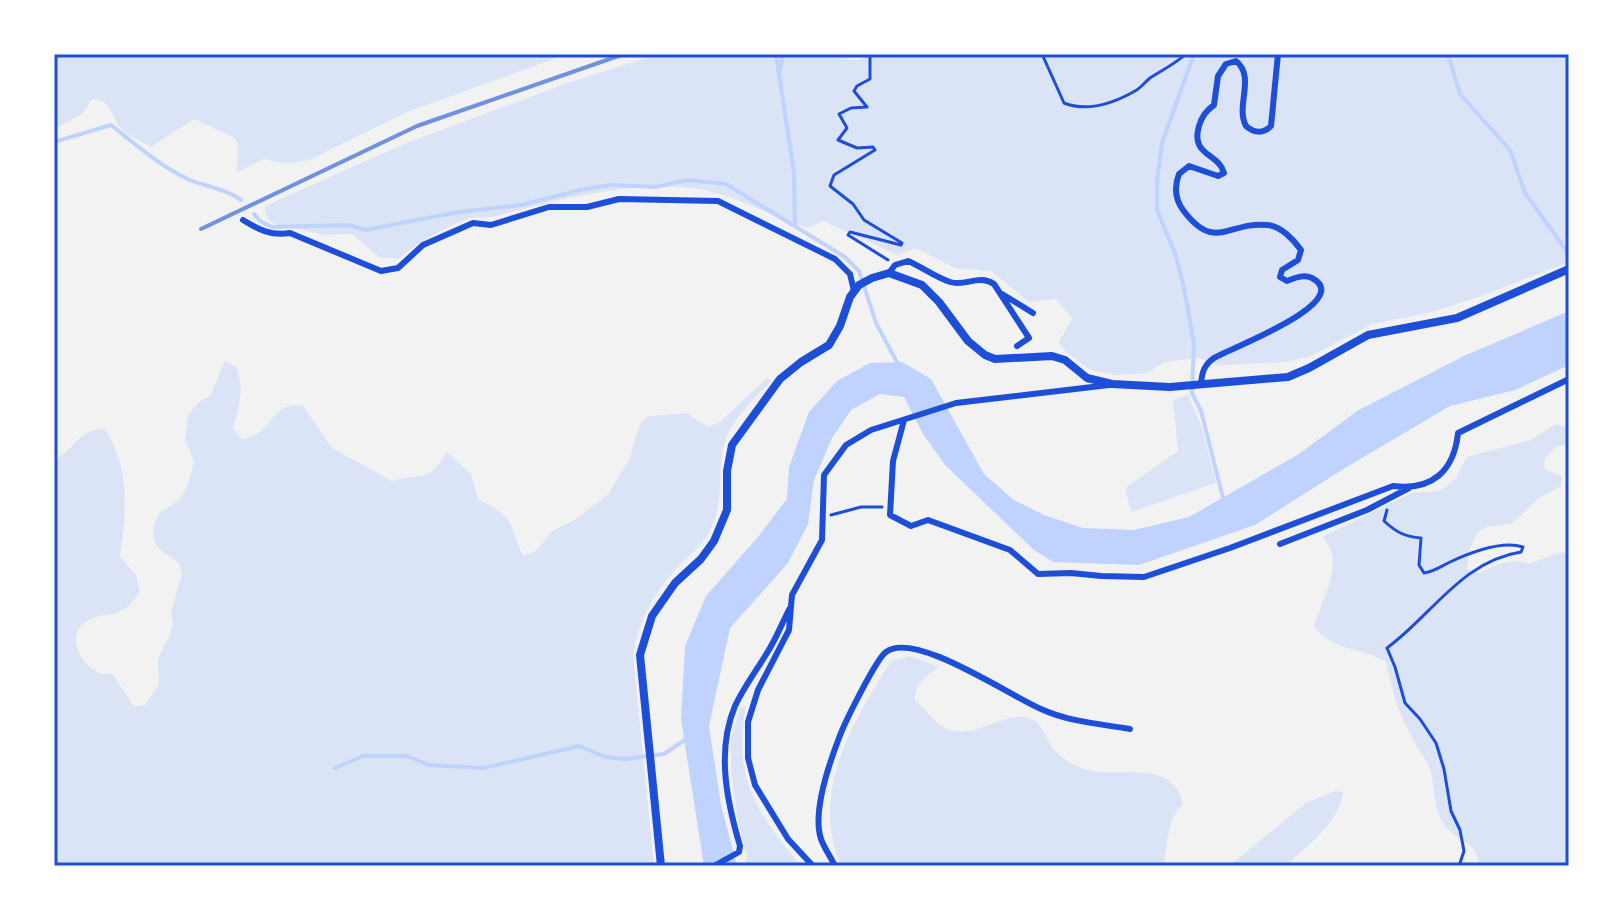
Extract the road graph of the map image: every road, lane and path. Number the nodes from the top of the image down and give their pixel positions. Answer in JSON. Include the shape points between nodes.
{"nodes":[{"id":1,"x":870,"y":54,"type":"edge"},
{"id":2,"x":1042,"y":54,"type":"edge"},
{"id":3,"x":1186,"y":54,"type":"edge"},
{"id":4,"x":1278,"y":54,"type":"edge"},
{"id":5,"x":243,"y":220,"type":"dead end"},
{"id":6,"x":892,"y":269,"type":"junction"},
{"id":7,"x":1569,"y":269,"type":"edge"},
{"id":8,"x":856,"y":288,"type":"junction"},
{"id":9,"x":999,"y":292,"type":"junction"},
{"id":10,"x":1033,"y":313,"type":"dead end"},
{"id":11,"x":1017,"y":346,"type":"dead end"},
{"id":12,"x":1569,"y":379,"type":"edge"},
{"id":13,"x":1112,"y":384,"type":"junction"},
{"id":14,"x":1201,"y":384,"type":"junction"},
{"id":15,"x":904,"y":420,"type":"junction"},
{"id":16,"x":1409,"y":488,"type":"junction"},
{"id":17,"x":822,"y":503,"type":"junction"},
{"id":18,"x":891,"y":507,"type":"junction"},
{"id":19,"x":1386,"y":510,"type":"dead end"},
{"id":20,"x":1280,"y":544,"type":"dead end"},
{"id":21,"x":791,"y":605,"type":"junction"},
{"id":22,"x":1130,"y":729,"type":"dead end"},
{"id":23,"x":661,"y":866,"type":"edge"},
{"id":24,"x":714,"y":866,"type":"edge"},
{"id":25,"x":813,"y":866,"type":"edge"},
{"id":26,"x":835,"y":866,"type":"edge"},
{"id":27,"x":1459,"y":866,"type":"edge"}],
"edges":[{"from":1,"to":6,"type":"path","via":[[870,79],[854,91],[867,107],[839,114],[847,128],[838,140],[875,150],[834,175],[830,186],[864,220],[902,243],[848,235]]},
{"from":2,"to":3,"type":"path","via":[[1064,103],[1089,108],[1136,91]]},
{"from":4,"to":14,"type":"street","via":[[1271,126],[1260,132],[1246,126],[1241,111],[1243,68],[1236,61],[1226,64],[1218,76],[1214,105],[1205,111],[1197,135],[1202,150],[1222,165],[1224,173],[1218,176],[1189,166],[1179,174],[1176,193],[1196,227],[1222,232],[1266,224],[1285,233],[1301,250],[1280,277],[1312,278],[1320,292],[1315,303],[1281,327],[1215,357],[1203,368]]},
{"from":5,"to":8,"type":"street","via":[[262,232],[290,233],[381,271],[398,268],[423,245],[473,223],[491,225],[549,207],[587,207],[619,199],[718,201],[835,259]]},
{"from":6,"to":8,"type":"street"},
{"from":6,"to":9,"type":"street","via":[[908,261],[953,283],[988,280]]},
{"from":6,"to":13,"type":"street","via":[[922,285],[985,355],[1052,356],[1087,378]]},
{"from":7,"to":14,"type":"street","via":[[1457,318],[1368,335],[1288,377]]},
{"from":8,"to":23,"type":"street","via":[[829,345],[780,379],[732,445],[727,510],[714,541],[652,616],[640,655]]},
{"from":9,"to":10,"type":"street"},
{"from":9,"to":11,"type":"street","via":[[1029,338]]},
{"from":12,"to":16,"type":"street","via":[[1458,433],[1456,451],[1444,471],[1427,484]]},
{"from":13,"to":14,"type":"street"},
{"from":13,"to":15,"type":"street","via":[[956,403]]},
{"from":15,"to":17,"type":"street","via":[[846,445],[824,475]]},
{"from":15,"to":18,"type":"street","via":[[893,461]]},
{"from":16,"to":18,"type":"street","via":[[1393,486],[1144,577],[1038,574],[1010,550],[928,520],[911,526],[890,515]]},
{"from":16,"to":20,"type":"street"},
{"from":17,"to":18,"type":"path","via":[[834,515],[861,507]]},
{"from":17,"to":21,"type":"street","via":[[822,540]]},
{"from":19,"to":27,"type":"path","via":[[1384,521],[1393,530],[1421,538],[1419,565],[1424,573],[1511,543],[1523,547],[1463,577],[1387,648],[1405,703],[1436,743],[1464,851]]},
{"from":21,"to":24,"type":"street","via":[[728,728],[729,809],[740,846],[739,852]]},
{"from":21,"to":25,"type":"street","via":[[789,630],[748,722],[748,758],[755,785],[788,839]]},
{"from":22,"to":26,"type":"street","via":[[1041,710],[922,650],[902,645],[885,652],[841,733],[828,769],[820,838]]}]}
